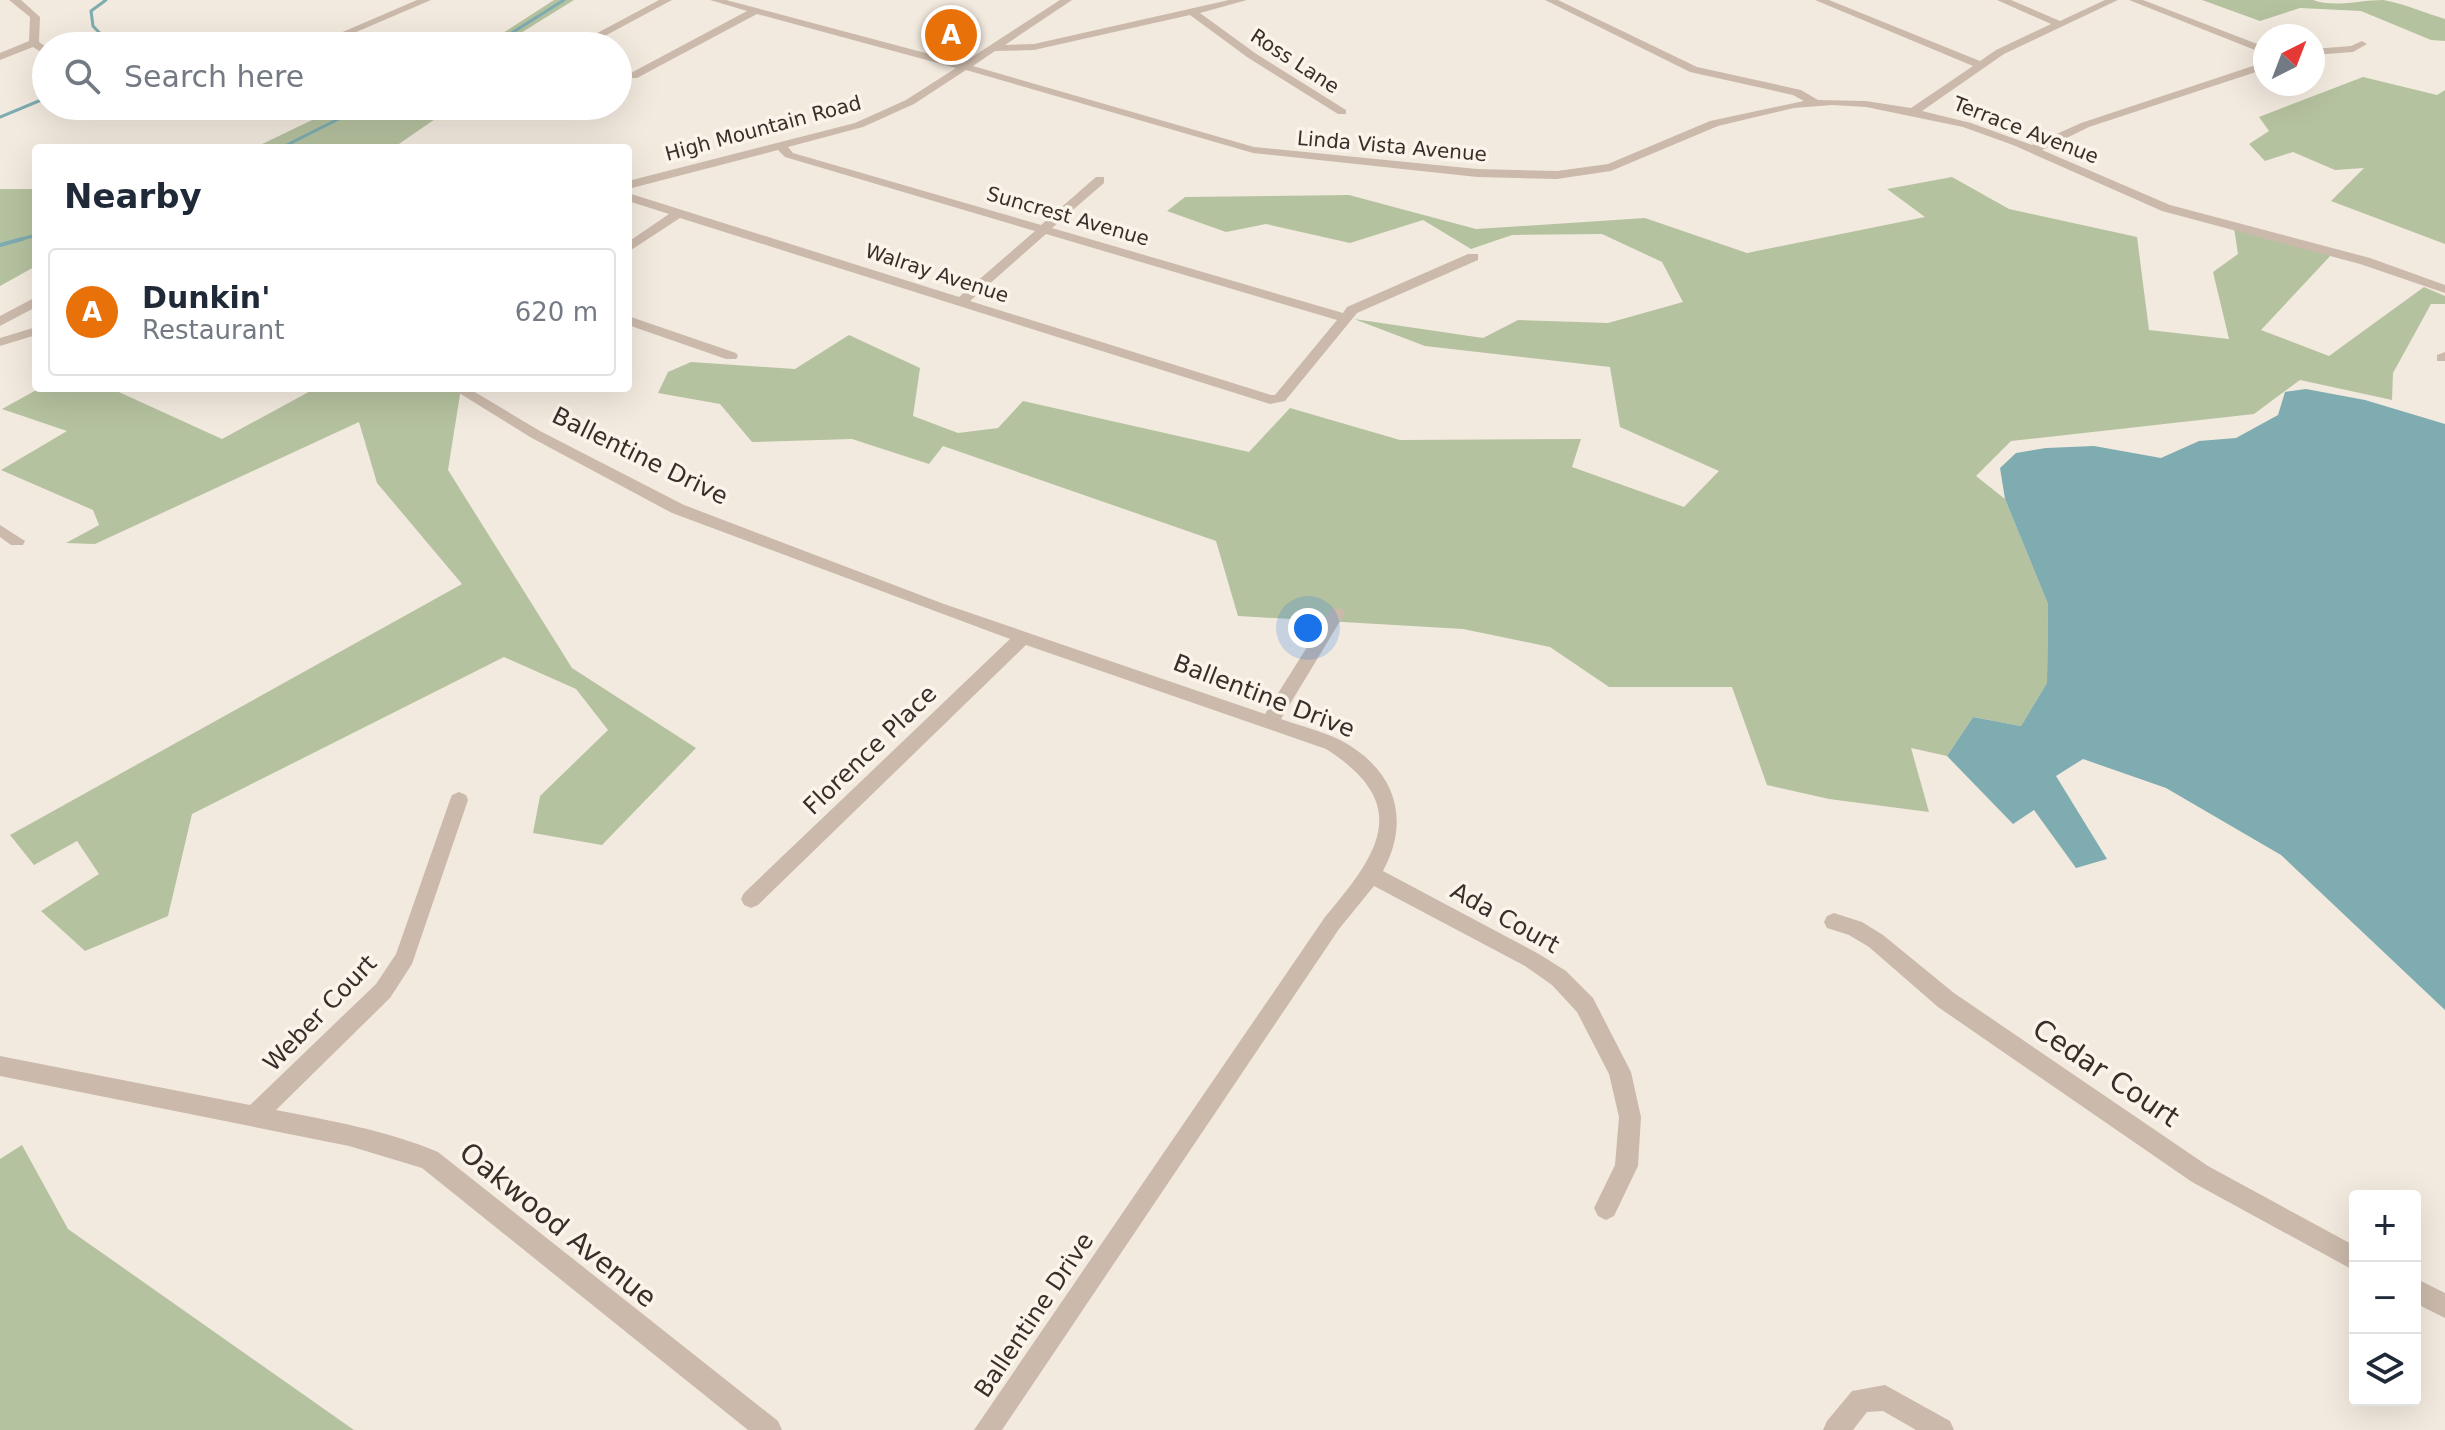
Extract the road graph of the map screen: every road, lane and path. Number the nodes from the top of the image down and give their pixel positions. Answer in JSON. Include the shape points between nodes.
{"nodes":[{"id":1,"x":14,"y":0,"type":"edge"},
{"id":2,"x":426,"y":0,"type":"edge"},
{"id":3,"x":667,"y":0,"type":"edge"},
{"id":4,"x":715,"y":0,"type":"edge"},
{"id":5,"x":1067,"y":0,"type":"edge"},
{"id":6,"x":1242,"y":0,"type":"edge"},
{"id":7,"x":1550,"y":0,"type":"edge"},
{"id":8,"x":1820,"y":0,"type":"edge"},
{"id":9,"x":2002,"y":0,"type":"edge"},
{"id":10,"x":2113,"y":0,"type":"edge"},
{"id":11,"x":2134,"y":0,"type":"edge"},
{"id":12,"x":755,"y":11,"type":"junction"},
{"id":13,"x":1191,"y":11,"type":"junction"},
{"id":14,"x":2059,"y":24,"type":"junction"},
{"id":15,"x":35,"y":32,"type":"edge"},
{"id":16,"x":348,"y":32,"type":"edge"},
{"id":17,"x":605,"y":32,"type":"edge"},
{"id":18,"x":1016,"y":34,"type":"junction"},
{"id":19,"x":1067,"y":40,"type":"junction"},
{"id":20,"x":32,"y":44,"type":"edge"},
{"id":21,"x":2362,"y":44,"type":"dead end"},
{"id":22,"x":2253,"y":46,"type":"edge"},
{"id":23,"x":995,"y":48,"type":"junction"},
{"id":24,"x":2325,"y":51,"type":"edge"},
{"id":25,"x":0,"y":57,"type":"edge"},
{"id":26,"x":1981,"y":65,"type":"junction"},
{"id":27,"x":966,"y":67,"type":"junction"},
{"id":28,"x":2253,"y":69,"type":"edge"},
{"id":29,"x":633,"y":76,"type":"dead end"},
{"id":30,"x":1815,"y":103,"type":"junction"},
{"id":31,"x":1342,"y":112,"type":"dead end"},
{"id":32,"x":1913,"y":112,"type":"junction"},
{"id":33,"x":782,"y":147,"type":"junction"},
{"id":34,"x":2032,"y":150,"type":"junction"},
{"id":35,"x":1100,"y":180,"type":"dead end"},
{"id":36,"x":632,"y":184,"type":"edge"},
{"id":37,"x":632,"y":198,"type":"edge"},
{"id":38,"x":679,"y":213,"type":"junction"},
{"id":39,"x":1043,"y":230,"type":"junction"},
{"id":40,"x":632,"y":245,"type":"edge"},
{"id":41,"x":1473,"y":257,"type":"dead end"},
{"id":42,"x":2445,"y":289,"type":"edge"},
{"id":43,"x":961,"y":302,"type":"junction"},
{"id":44,"x":32,"y":303,"type":"edge"},
{"id":45,"x":1346,"y":318,"type":"junction"},
{"id":46,"x":632,"y":321,"type":"edge"},
{"id":47,"x":0,"y":322,"type":"edge"},
{"id":48,"x":32,"y":332,"type":"edge"},
{"id":49,"x":0,"y":342,"type":"edge"},
{"id":50,"x":731,"y":356,"type":"dead end"},
{"id":51,"x":465,"y":392,"type":"edge"},
{"id":52,"x":0,"y":530,"type":"edge"},
{"id":53,"x":17,"y":541,"type":"dead end"},
{"id":54,"x":1337,"y":613,"type":"dead end"},
{"id":55,"x":1023,"y":637,"type":"junction"},
{"id":56,"x":1269,"y":723,"type":"junction"},
{"id":57,"x":459,"y":800,"type":"dead end"},
{"id":58,"x":1370,"y":874,"type":"junction"},
{"id":59,"x":751,"y":899,"type":"dead end"},
{"id":60,"x":1834,"y":922,"type":"dead end"},
{"id":61,"x":0,"y":1066,"type":"edge"},
{"id":62,"x":252,"y":1118,"type":"junction"},
{"id":63,"x":1606,"y":1208,"type":"dead end"},
{"id":64,"x":2349,"y":1256,"type":"edge"},
{"id":65,"x":2421,"y":1293,"type":"edge"},
{"id":66,"x":2445,"y":1306,"type":"edge"},
{"id":67,"x":769,"y":1430,"type":"edge"},
{"id":68,"x":987,"y":1430,"type":"edge"},
{"id":69,"x":1836,"y":1430,"type":"edge"},
{"id":70,"x":1941,"y":1430,"type":"edge"}],
"edges":[{"from":1,"to":15,"type":"street","via":[[37,18]]},
{"from":2,"to":16,"type":"street"},
{"from":3,"to":17,"type":"street"},
{"from":4,"to":12,"type":"street","name":"Linda Vista Avenue"},
{"from":5,"to":18,"type":"street","name":"High Mountain Road"},
{"from":6,"to":13,"type":"street"},
{"from":7,"to":30,"type":"street","name":"Terrace Avenue","via":[[1694,70],[1797,92]]},
{"from":8,"to":26,"type":"street"},
{"from":9,"to":14,"type":"street"},
{"from":10,"to":14,"type":"street"},
{"from":11,"to":22,"type":"street"},
{"from":12,"to":27,"type":"street","name":"Linda Vista Avenue"},
{"from":12,"to":29,"type":"street"},
{"from":13,"to":19,"type":"street"},
{"from":13,"to":31,"type":"street","name":"Ross Lane"},
{"from":14,"to":26,"type":"street"},
{"from":18,"to":19,"type":"street","via":[[1034,42]]},
{"from":18,"to":23,"type":"street","name":"High Mountain Road"},
{"from":19,"to":23,"type":"street"},
{"from":20,"to":25,"type":"street"},
{"from":21,"to":24,"type":"street"},
{"from":23,"to":27,"type":"street","name":"High Mountain Road"},
{"from":26,"to":32,"type":"street"},
{"from":27,"to":30,"type":"street","name":"Linda Vista Avenue","via":[[1253,150],[1477,173],[1584,173],[1618,165],[1714,123]]},
{"from":27,"to":33,"type":"street","name":"High Mountain Road","via":[[879,117]]},
{"from":28,"to":34,"type":"street","via":[[2085,125]]},
{"from":30,"to":32,"type":"street","name":"Terrace Avenue"},
{"from":32,"to":34,"type":"street","name":"Terrace Avenue","via":[[1967,125]]},
{"from":33,"to":36,"type":"street","name":"High Mountain Road"},
{"from":33,"to":39,"type":"street","name":"Suncrest Avenue","via":[[789,155]]},
{"from":34,"to":42,"type":"street","name":"Terrace Avenue","via":[[2166,208],[2365,261]]},
{"from":35,"to":39,"type":"street"},
{"from":37,"to":38,"type":"street","name":"Walray Avenue"},
{"from":38,"to":40,"type":"street"},
{"from":38,"to":43,"type":"street","name":"Walray Avenue"},
{"from":39,"to":43,"type":"street"},
{"from":39,"to":45,"type":"street","name":"Suncrest Avenue"},
{"from":41,"to":45,"type":"street","via":[[1352,310]]},
{"from":43,"to":45,"type":"street","name":"Walray Avenue","via":[[1270,400],[1280,398]]},
{"from":44,"to":47,"type":"street"},
{"from":46,"to":50,"type":"street"},
{"from":48,"to":49,"type":"street"},
{"from":51,"to":55,"type":"street","name":"Ballentine Drive","via":[[678,509]]},
{"from":52,"to":53,"type":"street"},
{"from":54,"to":56,"type":"street"},
{"from":55,"to":56,"type":"street","name":"Ballentine Drive"},
{"from":55,"to":59,"type":"street","name":"Florence Place"},
{"from":56,"to":58,"type":"street","name":"Ballentine Drive","via":[[1332,744],[1372,775],[1387,809],[1389,829]]},
{"from":57,"to":62,"type":"street","name":"Weber Court","via":[[396,974]]},
{"from":58,"to":63,"type":"street","name":"Ada Court","via":[[1532,960],[1585,1005],[1620,1072],[1630,1117],[1626,1166]]},
{"from":58,"to":68,"type":"street","name":"Ballentine Drive"},
{"from":60,"to":64,"type":"street","name":"Cedar Court","via":[[1876,941],[1946,1000],[2200,1174]]},
{"from":61,"to":62,"type":"street","name":"Oakwood Avenue"},
{"from":62,"to":67,"type":"street","name":"Oakwood Avenue","via":[[349,1135],[409,1151],[443,1167]]},
{"from":65,"to":66,"type":"street"},
{"from":69,"to":70,"type":"street","via":[[1861,1400],[1885,1398]]}]}
